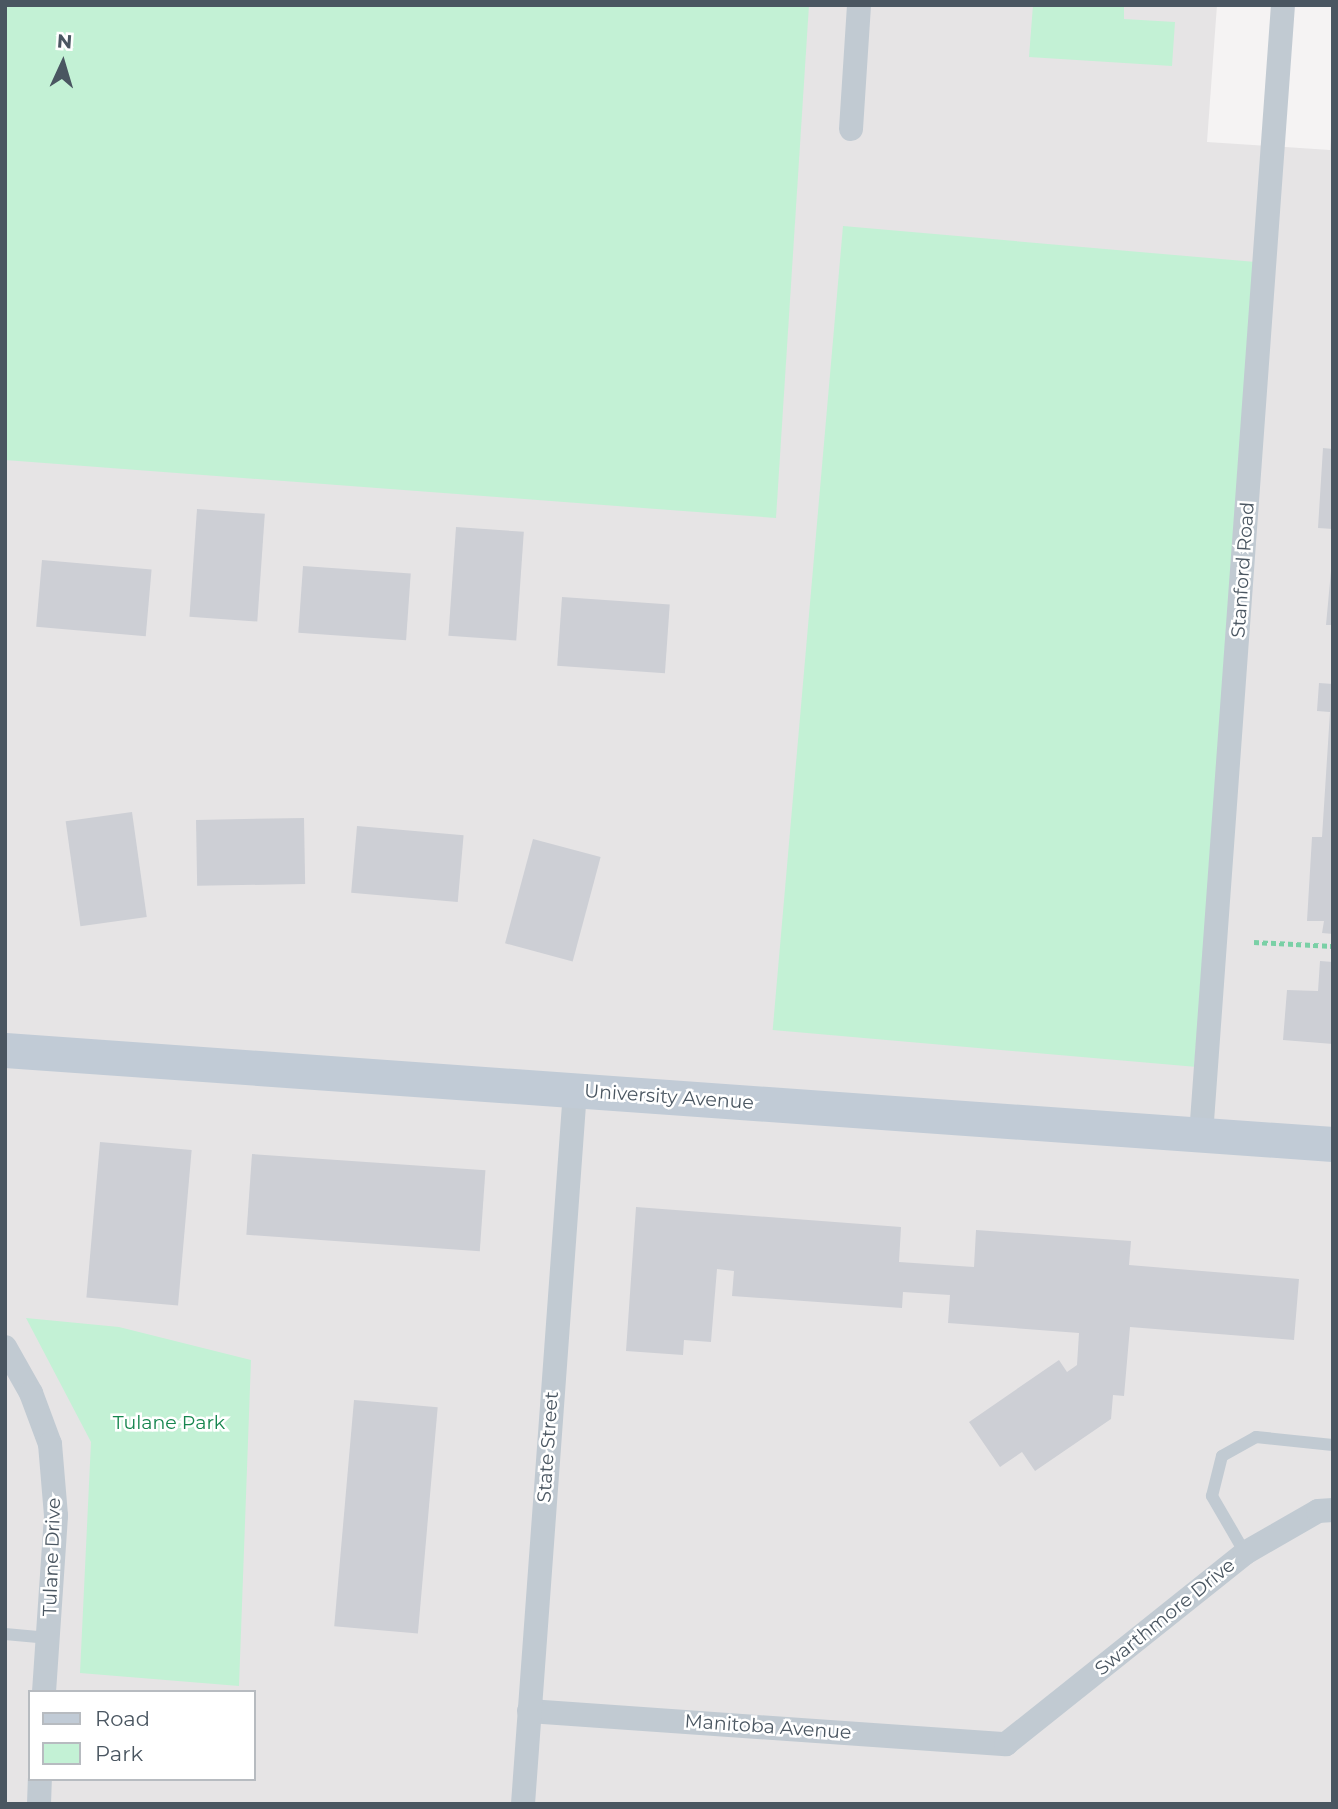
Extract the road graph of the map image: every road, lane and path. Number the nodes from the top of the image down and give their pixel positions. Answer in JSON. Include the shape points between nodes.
{"nodes":[{"id":1,"x":859,"y":5,"type":"edge"},
{"id":2,"x":1283,"y":5,"type":"edge"},
{"id":3,"x":851,"y":129,"type":"dead end"},
{"id":4,"x":1254,"y":942,"type":"dead end"},
{"id":5,"x":1333,"y":946,"type":"edge"},
{"id":6,"x":6,"y":1046,"type":"edge"},
{"id":7,"x":575,"y":1090,"type":"junction"},
{"id":8,"x":1201,"y":1135,"type":"junction"},
{"id":9,"x":1333,"y":1144,"type":"edge"},
{"id":10,"x":5,"y":1348,"type":"edge"},
{"id":11,"x":1333,"y":1445,"type":"edge"},
{"id":12,"x":1333,"y":1510,"type":"edge"},
{"id":13,"x":1245,"y":1553,"type":"junction"},
{"id":14,"x":5,"y":1634,"type":"edge"},
{"id":15,"x":49,"y":1638,"type":"junction"},
{"id":16,"x":44,"y":1690,"type":"edge"},
{"id":17,"x":529,"y":1711,"type":"junction"},
{"id":18,"x":1006,"y":1744,"type":"joint"},
{"id":19,"x":40,"y":1781,"type":"edge"},
{"id":20,"x":38,"y":1804,"type":"edge"},
{"id":21,"x":523,"y":1804,"type":"edge"}],
"edges":[{"from":1,"to":3,"type":"street"},
{"from":2,"to":8,"type":"street","name":"Stanford Road"},
{"from":4,"to":5,"type":"path"},
{"from":6,"to":7,"type":"street","name":"University Avenue"},
{"from":7,"to":8,"type":"street","name":"University Avenue"},
{"from":7,"to":17,"type":"street","name":"State Street"},
{"from":8,"to":9,"type":"street","name":"University Avenue"},
{"from":10,"to":15,"type":"street","name":"Tulane Drive","via":[[32,1394],[50,1444],[56,1516]]},
{"from":11,"to":13,"type":"lane","via":[[1256,1437],[1222,1456],[1212,1496]]},
{"from":12,"to":13,"type":"street","name":"Swarthmore Drive","via":[[1318,1511]]},
{"from":13,"to":18,"type":"street","name":"Swarthmore Drive"},
{"from":14,"to":15,"type":"lane"},
{"from":15,"to":16,"type":"street","name":"Tulane Drive"},
{"from":17,"to":18,"type":"street","name":"Manitoba Avenue"},
{"from":17,"to":21,"type":"street","name":"State Street"},
{"from":19,"to":20,"type":"street"}]}
